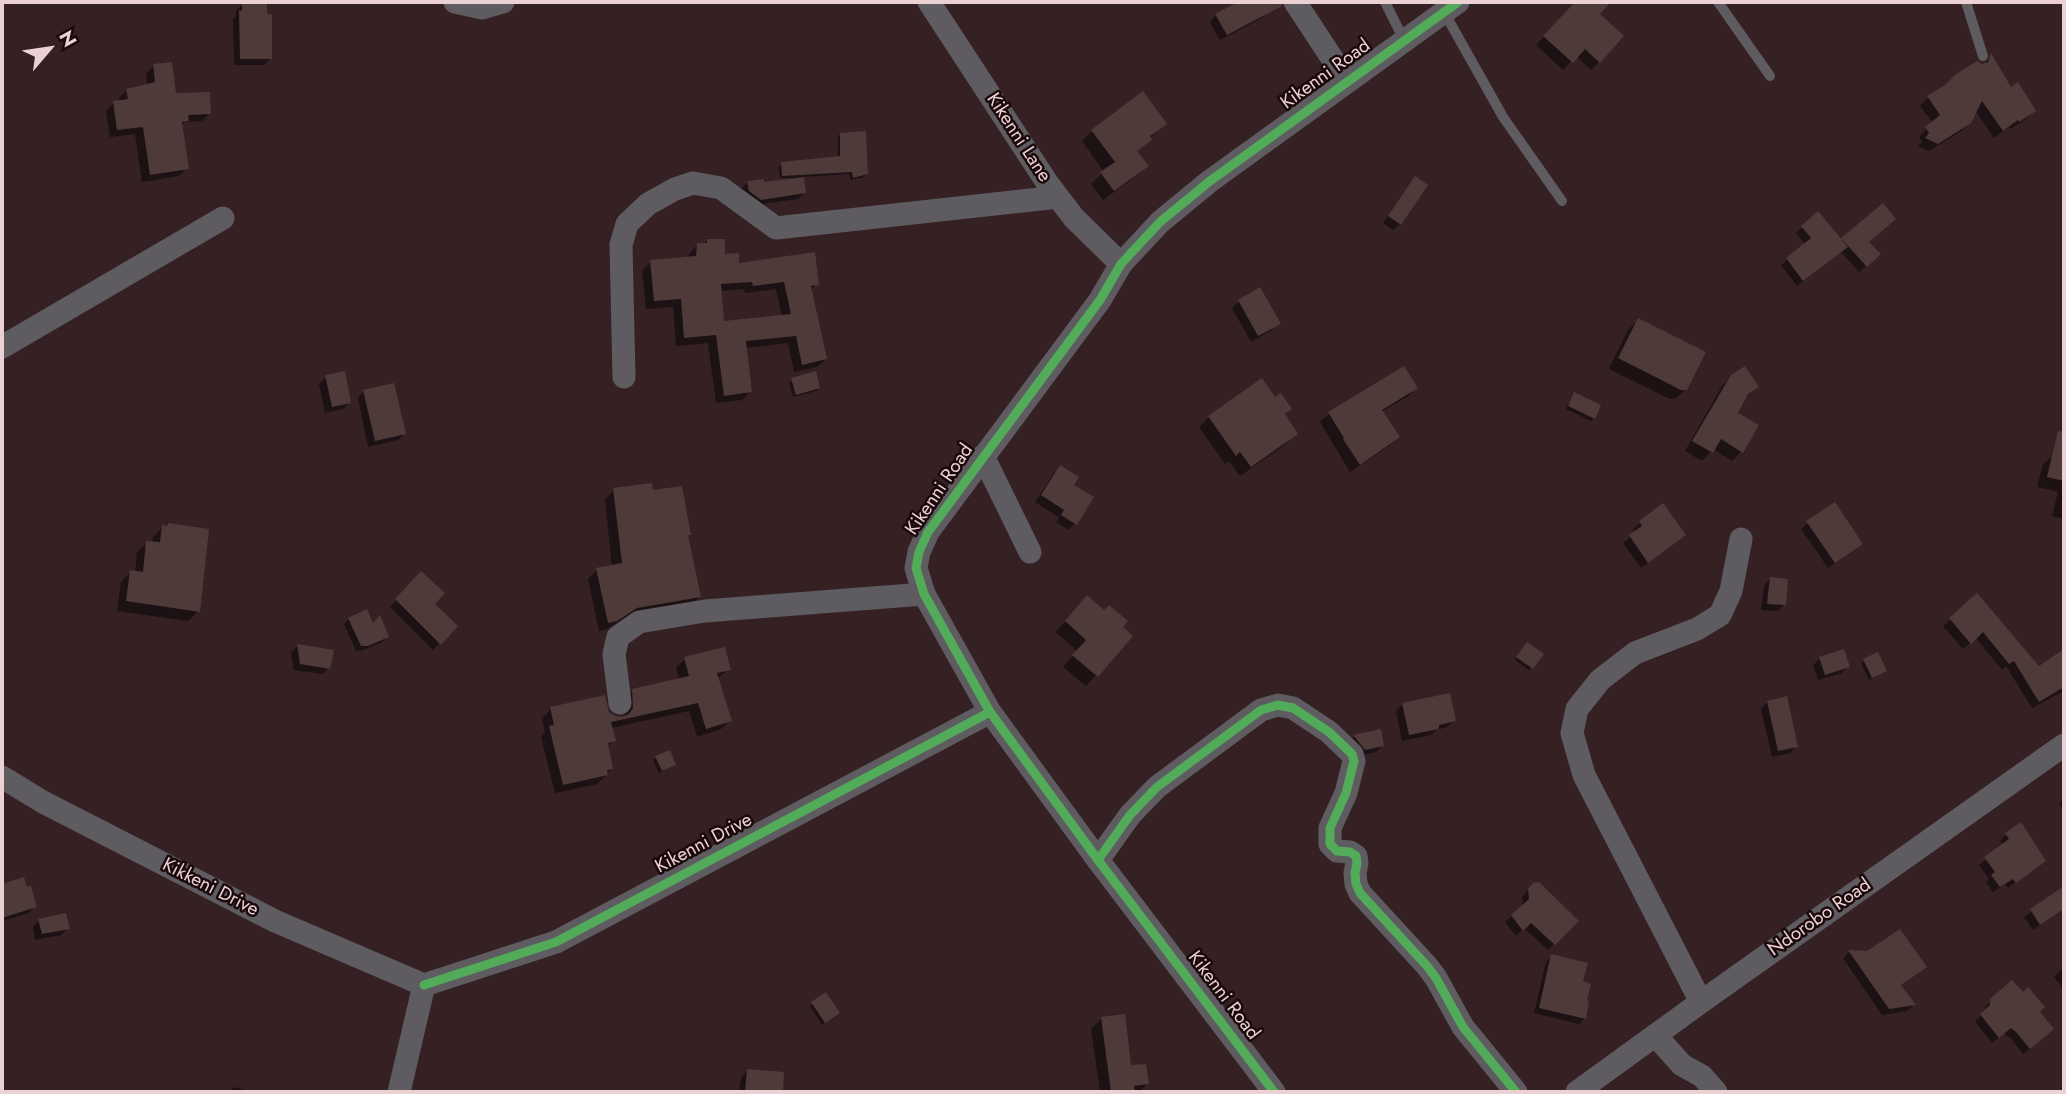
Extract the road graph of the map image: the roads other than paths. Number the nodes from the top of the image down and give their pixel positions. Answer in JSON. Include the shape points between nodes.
{"nodes":[{"id":1,"x":455,"y":2,"type":"edge"},
{"id":2,"x":503,"y":2,"type":"edge"},
{"id":3,"x":929,"y":2,"type":"edge"},
{"id":4,"x":1295,"y":2,"type":"edge"},
{"id":5,"x":1385,"y":2,"type":"edge"},
{"id":6,"x":1718,"y":2,"type":"edge"},
{"id":7,"x":1966,"y":2,"type":"edge"},
{"id":8,"x":1451,"y":7,"type":"edge"},
{"id":9,"x":1404,"y":40,"type":"junction"},
{"id":10,"x":1983,"y":57,"type":"dead end"},
{"id":11,"x":1770,"y":76,"type":"dead end"},
{"id":12,"x":1346,"y":81,"type":"junction"},
{"id":13,"x":1058,"y":197,"type":"junction"},
{"id":14,"x":1562,"y":201,"type":"dead end"},
{"id":15,"x":223,"y":218,"type":"dead end"},
{"id":16,"x":1121,"y":264,"type":"junction"},
{"id":17,"x":2,"y":346,"type":"edge"},
{"id":18,"x":624,"y":377,"type":"dead end"},
{"id":19,"x":984,"y":456,"type":"junction"},
{"id":20,"x":1741,"y":539,"type":"dead end"},
{"id":21,"x":1030,"y":552,"type":"dead end"},
{"id":22,"x":924,"y":594,"type":"junction"},
{"id":23,"x":620,"y":703,"type":"dead end"},
{"id":24,"x":990,"y":712,"type":"junction"},
{"id":25,"x":2064,"y":744,"type":"edge"},
{"id":26,"x":2,"y":777,"type":"edge"},
{"id":27,"x":1098,"y":860,"type":"junction"},
{"id":28,"x":425,"y":985,"type":"junction"},
{"id":29,"x":1701,"y":1002,"type":"junction"},
{"id":30,"x":1655,"y":1035,"type":"junction"},
{"id":31,"x":399,"y":1092,"type":"edge"},
{"id":32,"x":1274,"y":1092,"type":"edge"},
{"id":33,"x":1516,"y":1092,"type":"edge"},
{"id":34,"x":1577,"y":1092,"type":"edge"},
{"id":35,"x":1716,"y":1092,"type":"edge"}],
"edges":[{"from":1,"to":2,"type":"street","via":[[482,8]]},
{"from":3,"to":13,"type":"street","name":"Kikenni Lane"},
{"from":4,"to":12,"type":"street"},
{"from":5,"to":9,"type":"lane"},
{"from":6,"to":11,"type":"lane"},
{"from":7,"to":10,"type":"lane"},
{"from":8,"to":9,"type":"street","name":"Kikenni Road"},
{"from":8,"to":14,"type":"lane","via":[[1503,117]]},
{"from":9,"to":12,"type":"street","name":"Kikenni Road"},
{"from":12,"to":16,"type":"street","name":"Kikenni Road","via":[[1210,181],[1160,222]]},
{"from":13,"to":16,"type":"street","name":"Kikenni Lane"},
{"from":13,"to":18,"type":"street","via":[[776,228],[721,188],[693,183],[675,189],[648,204],[627,224],[621,245]]},
{"from":15,"to":17,"type":"street"},
{"from":16,"to":19,"type":"street","name":"Kikenni Road","via":[[1100,300]]},
{"from":19,"to":21,"type":"street"},
{"from":19,"to":22,"type":"street","name":"Kikenni Road","via":[[928,532],[919,552],[916,568]]},
{"from":20,"to":29,"type":"street","via":[[1731,591],[1720,615],[1635,653],[1600,680],[1577,709],[1572,733],[1584,775]]},
{"from":22,"to":23,"type":"street","via":[[705,611],[639,622],[618,637],[614,654]]},
{"from":22,"to":24,"type":"street","name":"Kikenni Road"},
{"from":24,"to":27,"type":"street","name":"Kikenni Road"},
{"from":24,"to":28,"type":"street","name":"Kikenni Drive","via":[[556,943]]},
{"from":25,"to":29,"type":"street","name":"Ndorobo Road"},
{"from":26,"to":28,"type":"street","name":"Kikkeni Drive","via":[[43,803],[275,921]]},
{"from":27,"to":32,"type":"street","name":"Kikenni Road"},
{"from":27,"to":33,"type":"street","via":[[1157,787],[1261,710],[1278,705],[1293,708],[1329,732],[1354,761],[1330,828],[1330,844],[1356,856],[1354,873],[1360,893],[1427,966],[1463,1027]]},
{"from":28,"to":31,"type":"street"},
{"from":29,"to":30,"type":"street","name":"Ndorobo Road"},
{"from":30,"to":34,"type":"street","name":"Ndorobo Road"},
{"from":30,"to":35,"type":"street"}]}
